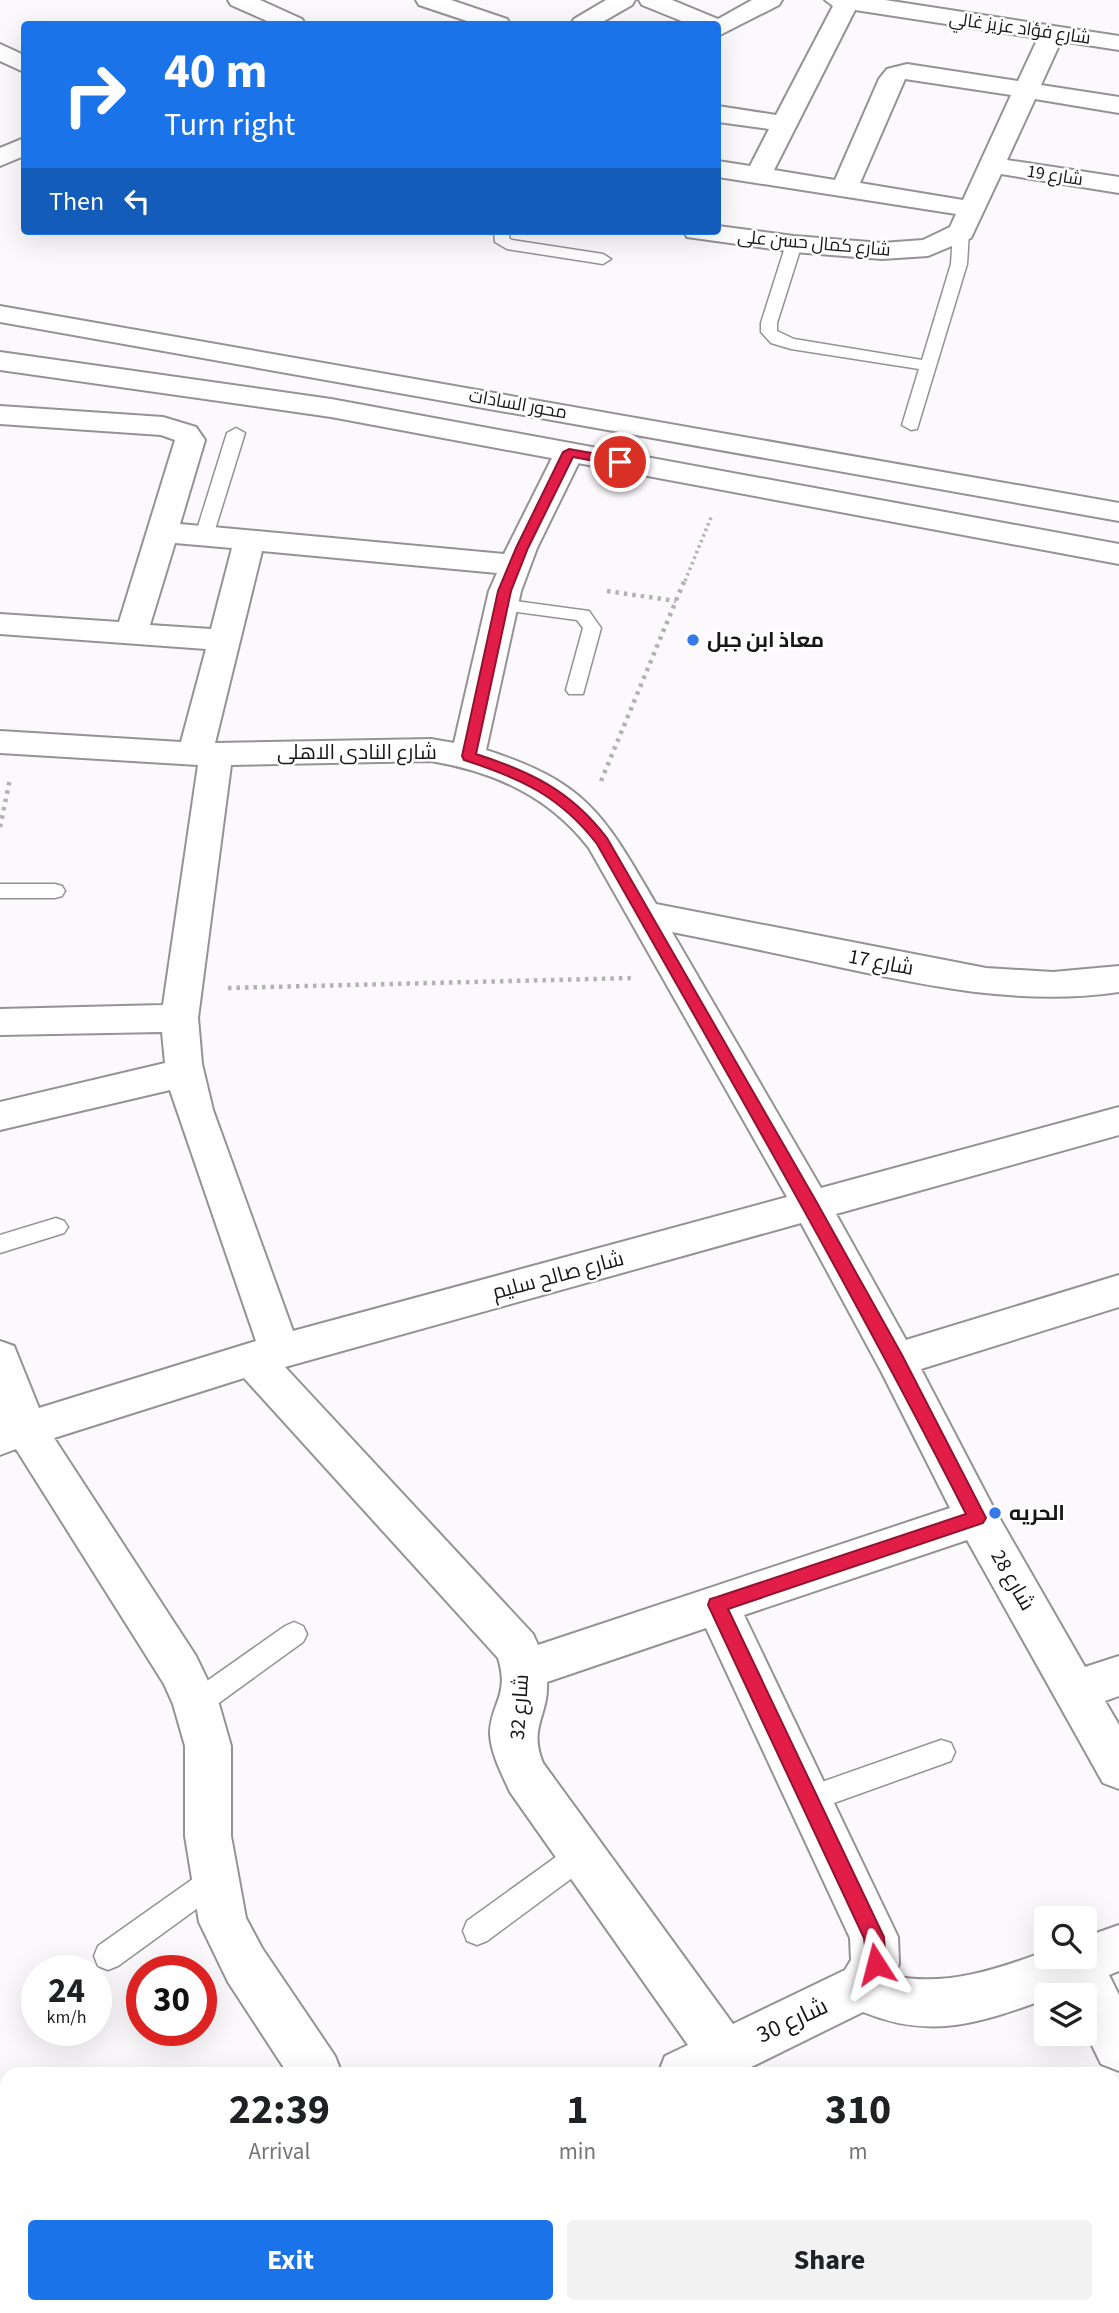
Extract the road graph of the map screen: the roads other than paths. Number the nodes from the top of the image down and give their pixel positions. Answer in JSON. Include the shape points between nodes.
{"nodes":[{"id":1,"x":240,"y":0,"type":"edge"},
{"id":2,"x":623,"y":0,"type":"edge"},
{"id":3,"x":650,"y":0,"type":"edge"},
{"id":4,"x":770,"y":0,"type":"edge"},
{"id":5,"x":842,"y":1,"type":"edge"},
{"id":6,"x":442,"y":2,"type":"edge"},
{"id":7,"x":286,"y":21,"type":"edge"},
{"id":8,"x":490,"y":21,"type":"edge"},
{"id":9,"x":588,"y":21,"type":"edge"},
{"id":10,"x":702,"y":21,"type":"edge"},
{"id":11,"x":721,"y":26,"type":"edge"},
{"id":12,"x":1052,"y":34,"type":"junction"},
{"id":13,"x":1119,"y":43,"type":"edge"},
{"id":14,"x":0,"y":51,"type":"edge"},
{"id":15,"x":21,"y":63,"type":"edge"},
{"id":16,"x":1026,"y":91,"type":"junction"},
{"id":17,"x":1119,"y":105,"type":"edge"},
{"id":18,"x":721,"y":114,"type":"edge"},
{"id":19,"x":784,"y":124,"type":"junction"},
{"id":20,"x":21,"y":148,"type":"edge"},
{"id":21,"x":0,"y":158,"type":"edge"},
{"id":22,"x":992,"y":165,"type":"junction"},
{"id":23,"x":721,"y":169,"type":"edge"},
{"id":24,"x":758,"y":175,"type":"junction"},
{"id":25,"x":1119,"y":185,"type":"edge"},
{"id":26,"x":845,"y":188,"type":"junction"},
{"id":27,"x":967,"y":220,"type":"junction"},
{"id":28,"x":721,"y":234,"type":"edge"},
{"id":29,"x":502,"y":235,"type":"edge"},
{"id":30,"x":794,"y":244,"type":"junction"},
{"id":31,"x":603,"y":259,"type":"dead end"},
{"id":32,"x":0,"y":314,"type":"edge"},
{"id":33,"x":0,"y":361,"type":"edge"},
{"id":34,"x":929,"y":366,"type":"junction"},
{"id":35,"x":0,"y":415,"type":"edge"},
{"id":36,"x":911,"y":425,"type":"dead end"},
{"id":37,"x":236,"y":433,"type":"dead end"},
{"id":38,"x":569,"y":452,"type":"junction"},
{"id":39,"x":1119,"y":512,"type":"edge"},
{"id":40,"x":162,"y":532,"type":"junction"},
{"id":41,"x":204,"y":536,"type":"junction"},
{"id":42,"x":249,"y":541,"type":"junction"},
{"id":43,"x":1119,"y":554,"type":"edge"},
{"id":44,"x":514,"y":565,"type":"junction"},
{"id":45,"x":502,"y":605,"type":"junction"},
{"id":46,"x":0,"y":624,"type":"edge"},
{"id":47,"x":132,"y":633,"type":"junction"},
{"id":48,"x":224,"y":640,"type":"junction"},
{"id":49,"x":576,"y":690,"type":"dead end"},
{"id":50,"x":8,"y":743,"type":"edge"},
{"id":51,"x":205,"y":754,"type":"junction"},
{"id":52,"x":468,"y":756,"type":"junction"},
{"id":53,"x":0,"y":891,"type":"edge"},
{"id":54,"x":55,"y":891,"type":"dead end"},
{"id":55,"x":645,"y":914,"type":"junction"},
{"id":56,"x":1119,"y":979,"type":"edge"},
{"id":57,"x":183,"y":1003,"type":"junction"},
{"id":58,"x":0,"y":1022,"type":"edge"},
{"id":59,"x":183,"y":1073,"type":"junction"},
{"id":60,"x":0,"y":1115,"type":"edge"},
{"id":61,"x":1119,"y":1121,"type":"edge"},
{"id":62,"x":811,"y":1205,"type":"junction"},
{"id":63,"x":56,"y":1227,"type":"dead end"},
{"id":64,"x":0,"y":1244,"type":"edge"},
{"id":65,"x":1119,"y":1292,"type":"edge"},
{"id":66,"x":266,"y":1355,"type":"junction"},
{"id":67,"x":0,"y":1358,"type":"edge"},
{"id":68,"x":896,"y":1360,"type":"junction"},
{"id":69,"x":13,"y":1433,"type":"edge"},
{"id":70,"x":977,"y":1518,"type":"junction"},
{"id":71,"x":717,"y":1605,"type":"junction"},
{"id":72,"x":294,"y":1634,"type":"dead end"},
{"id":73,"x":524,"y":1670,"type":"junction"},
{"id":74,"x":1119,"y":1676,"type":"edge"},
{"id":75,"x":1076,"y":1690,"type":"junction"},
{"id":76,"x":196,"y":1704,"type":"junction"},
{"id":77,"x":941,"y":1752,"type":"dead end"},
{"id":78,"x":1119,"y":1768,"type":"edge"},
{"id":79,"x":809,"y":1799,"type":"junction"},
{"id":80,"x":581,"y":1855,"type":"junction"},
{"id":81,"x":214,"y":1880,"type":"junction"},
{"id":82,"x":477,"y":1931,"type":"dead end"},
{"id":83,"x":109,"y":1955,"type":"edge"},
{"id":84,"x":1098,"y":1955,"type":"edge"},
{"id":85,"x":862,"y":1987,"type":"junction"},
{"id":86,"x":1119,"y":2047,"type":"edge"},
{"id":87,"x":703,"y":2063,"type":"edge"},
{"id":88,"x":312,"y":2067,"type":"edge"}],
"edges":[{"from":1,"to":7,"type":"street"},
{"from":2,"to":9,"type":"street"},
{"from":3,"to":10,"type":"street"},
{"from":4,"to":11,"type":"street"},
{"from":5,"to":12,"type":"street","name":"شارع فؤاد عزيز غالي"},
{"from":5,"to":19,"type":"street"},
{"from":6,"to":8,"type":"street"},
{"from":12,"to":13,"type":"street","name":"شارع فؤاد عزيز غالي"},
{"from":12,"to":16,"type":"street"},
{"from":14,"to":15,"type":"street"},
{"from":16,"to":17,"type":"street"},
{"from":16,"to":22,"type":"street"},
{"from":16,"to":26,"type":"street","via":[[907,71],[896,74]]},
{"from":18,"to":19,"type":"street"},
{"from":19,"to":24,"type":"street"},
{"from":20,"to":21,"type":"street"},
{"from":22,"to":25,"type":"street","name":"شارع 19"},
{"from":22,"to":27,"type":"street"},
{"from":23,"to":24,"type":"street"},
{"from":24,"to":26,"type":"street"},
{"from":26,"to":27,"type":"street"},
{"from":27,"to":30,"type":"street","name":"شارع كمال حسن على","via":[[928,248],[882,251]]},
{"from":27,"to":34,"type":"lane"},
{"from":28,"to":30,"type":"street","name":"شارع كمال حسن على"},
{"from":29,"to":31,"type":"lane","via":[[507,244]]},
{"from":30,"to":34,"type":"lane","via":[[769,332],[791,344]]},
{"from":32,"to":39,"type":"street","name":"محور السادات"},
{"from":33,"to":38,"type":"street","name":"محور السادات","via":[[305,404]]},
{"from":34,"to":36,"type":"lane"},
{"from":35,"to":40,"type":"street","via":[[163,426],[186,433],[190,440]]},
{"from":37,"to":41,"type":"lane"},
{"from":38,"to":43,"type":"street","name":"محور السادات"},
{"from":38,"to":44,"type":"street"},
{"from":40,"to":41,"type":"street"},
{"from":40,"to":47,"type":"street"},
{"from":41,"to":42,"type":"street"},
{"from":42,"to":44,"type":"street"},
{"from":42,"to":48,"type":"street"},
{"from":44,"to":45,"type":"street"},
{"from":45,"to":49,"type":"lane","via":[[582,615],[589,621],[592,628]]},
{"from":45,"to":52,"type":"street"},
{"from":46,"to":47,"type":"street"},
{"from":47,"to":48,"type":"street"},
{"from":48,"to":51,"type":"street"},
{"from":50,"to":51,"type":"street","name":"شارع النادى الاهلى"},
{"from":51,"to":52,"type":"street","name":"شارع النادى الاهلى","via":[[431,750]]},
{"from":51,"to":57,"type":"street"},
{"from":52,"to":55,"type":"street","name":"شارع النادى الاهلى","via":[[514,771],[585,819]]},
{"from":53,"to":54,"type":"lane"},
{"from":55,"to":56,"type":"street","name":"شارع 17","via":[[982,980],[1041,986]]},
{"from":55,"to":62,"type":"street","name":"شارع النادى الاهلى"},
{"from":57,"to":58,"type":"street"},
{"from":57,"to":59,"type":"street"},
{"from":59,"to":60,"type":"street"},
{"from":59,"to":66,"type":"street"},
{"from":61,"to":62,"type":"street","name":"شارع صالح سليم"},
{"from":62,"to":66,"type":"street","name":"شارع صالح سليم"},
{"from":62,"to":68,"type":"street","name":"شارع 28"},
{"from":63,"to":64,"type":"lane"},
{"from":65,"to":68,"type":"street"},
{"from":66,"to":69,"type":"street","name":"شارع صالح سليم"},
{"from":66,"to":73,"type":"street","name":"شارع 32","via":[[517,1648]]},
{"from":67,"to":69,"type":"street"},
{"from":68,"to":70,"type":"street","name":"شارع 28"},
{"from":69,"to":76,"type":"street","via":[[180,1670]]},
{"from":70,"to":71,"type":"street"},
{"from":70,"to":75,"type":"street","name":"شارع 28"},
{"from":71,"to":73,"type":"street"},
{"from":71,"to":79,"type":"street"},
{"from":72,"to":76,"type":"lane"},
{"from":73,"to":80,"type":"street","name":"شارع 32","via":[[525,1691],[513,1732],[516,1753],[526,1777]]},
{"from":74,"to":75,"type":"street"},
{"from":75,"to":78,"type":"street","name":"شارع 28"},
{"from":76,"to":81,"type":"street","via":[[208,1746],[208,1836]]},
{"from":77,"to":79,"type":"lane"},
{"from":79,"to":85,"type":"street","via":[[874,1937],[876,1964]]},
{"from":80,"to":82,"type":"lane"},
{"from":80,"to":87,"type":"street","name":"شارع 32"},
{"from":81,"to":83,"type":"lane"},
{"from":81,"to":88,"type":"street","via":[[223,1922],[245,1965]]},
{"from":84,"to":85,"type":"street","via":[[973,1999],[937,2005],[898,2002]]},
{"from":84,"to":86,"type":"street"},
{"from":85,"to":87,"type":"street","name":"شارع 30"}]}
